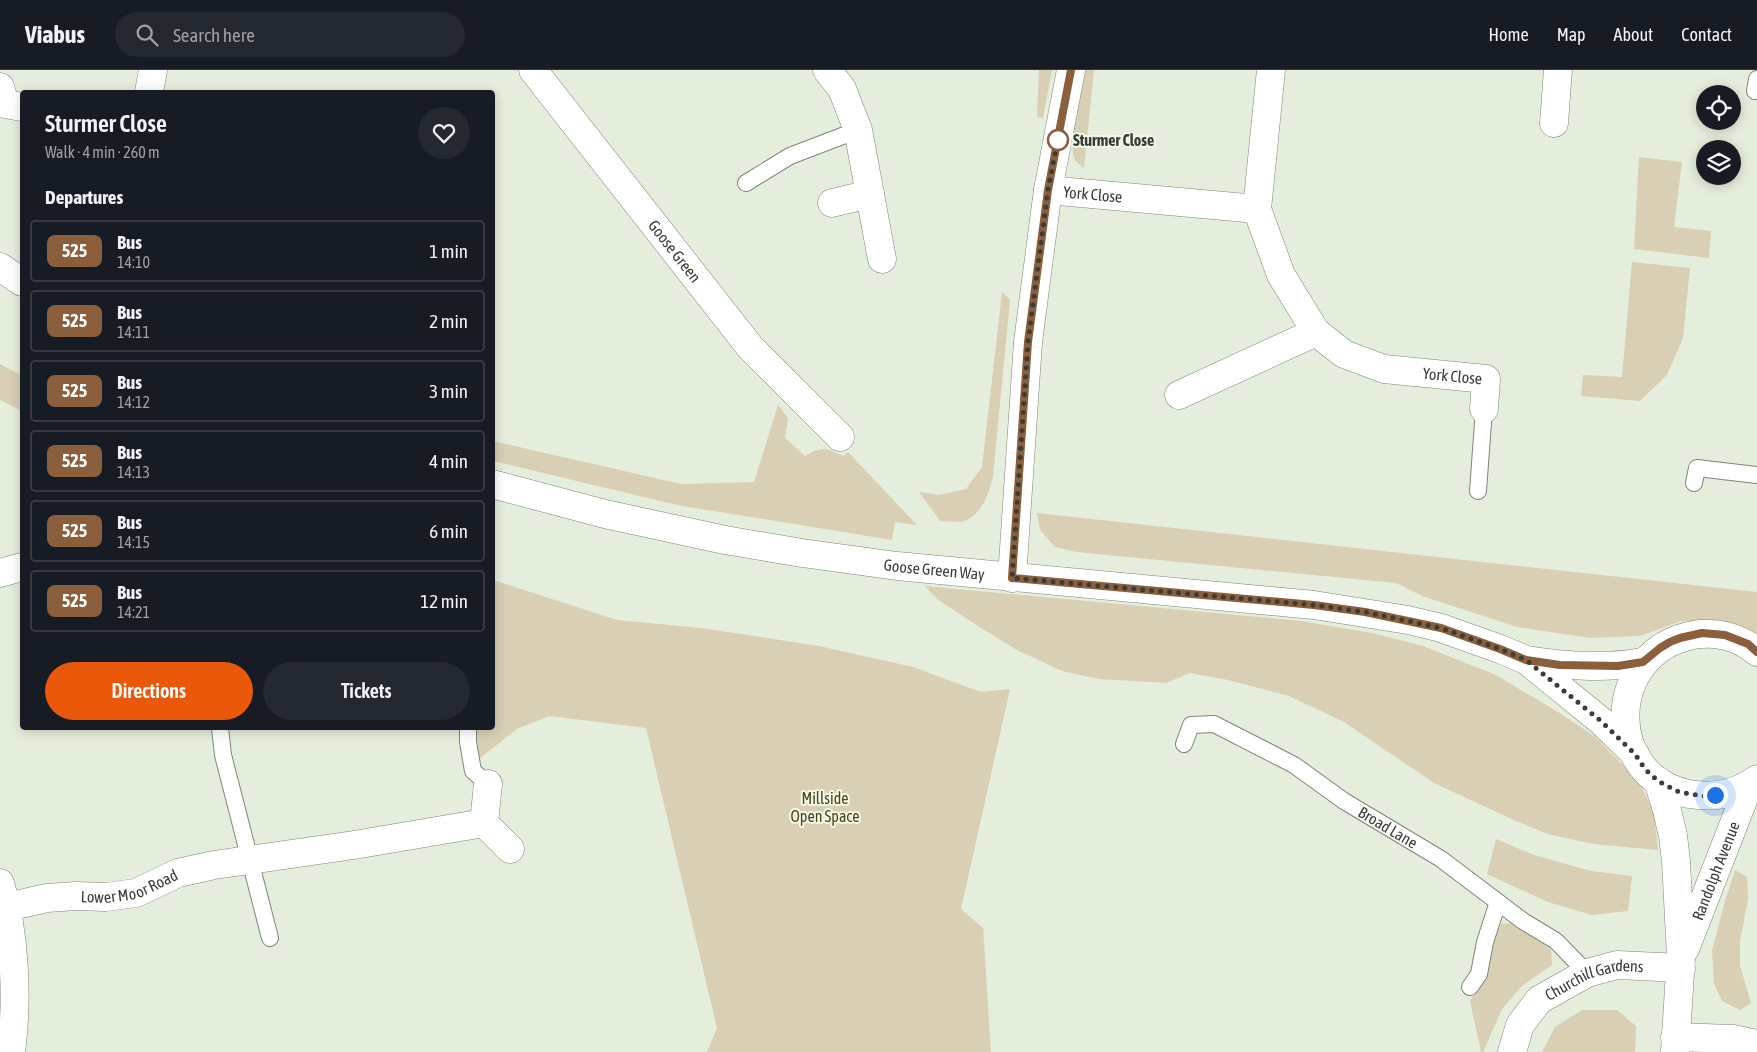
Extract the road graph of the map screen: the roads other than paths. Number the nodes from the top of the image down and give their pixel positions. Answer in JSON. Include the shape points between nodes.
{"nodes":[{"id":1,"x":153,"y":70,"type":"edge"},
{"id":2,"x":533,"y":70,"type":"edge"},
{"id":3,"x":827,"y":70,"type":"edge"},
{"id":4,"x":1071,"y":70,"type":"edge"},
{"id":5,"x":1271,"y":70,"type":"edge"},
{"id":6,"x":1558,"y":70,"type":"edge"},
{"id":7,"x":0,"y":87,"type":"edge"},
{"id":8,"x":149,"y":90,"type":"edge"},
{"id":9,"x":20,"y":107,"type":"edge"},
{"id":10,"x":1554,"y":123,"type":"dead end"},
{"id":11,"x":858,"y":130,"type":"junction"},
{"id":12,"x":746,"y":183,"type":"dead end"},
{"id":13,"x":1048,"y":190,"type":"junction"},
{"id":14,"x":870,"y":194,"type":"junction"},
{"id":15,"x":832,"y":203,"type":"dead end"},
{"id":16,"x":1257,"y":209,"type":"junction"},
{"id":17,"x":882,"y":259,"type":"dead end"},
{"id":18,"x":0,"y":267,"type":"edge"},
{"id":19,"x":20,"y":281,"type":"edge"},
{"id":20,"x":1316,"y":332,"type":"junction"},
{"id":21,"x":1179,"y":395,"type":"dead end"},
{"id":22,"x":1484,"y":409,"type":"joint"},
{"id":23,"x":825,"y":432,"type":"dead end"},
{"id":24,"x":1757,"y":475,"type":"edge"},
{"id":25,"x":1694,"y":483,"type":"dead end"},
{"id":26,"x":495,"y":485,"type":"edge"},
{"id":27,"x":1478,"y":491,"type":"dead end"},
{"id":28,"x":20,"y":568,"type":"edge"},
{"id":29,"x":0,"y":573,"type":"edge"},
{"id":30,"x":1012,"y":578,"type":"junction"},
{"id":31,"x":1725,"y":635,"type":"junction"},
{"id":32,"x":1757,"y":638,"type":"edge"},
{"id":33,"x":1757,"y":652,"type":"edge"},
{"id":34,"x":1526,"y":660,"type":"junction"},
{"id":35,"x":1643,"y":662,"type":"junction"},
{"id":36,"x":220,"y":730,"type":"edge"},
{"id":37,"x":468,"y":730,"type":"edge"},
{"id":38,"x":1184,"y":744,"type":"dead end"},
{"id":39,"x":1635,"y":754,"type":"junction"},
{"id":40,"x":1658,"y":781,"type":"junction"},
{"id":41,"x":1753,"y":782,"type":"edge"},
{"id":42,"x":488,"y":784,"type":"joint"},
{"id":43,"x":484,"y":823,"type":"junction"},
{"id":44,"x":510,"y":849,"type":"dead end"},
{"id":45,"x":250,"y":859,"type":"junction"},
{"id":46,"x":4,"y":895,"type":"edge"},
{"id":47,"x":1498,"y":902,"type":"junction"},
{"id":48,"x":270,"y":938,"type":"dead end"},
{"id":49,"x":1681,"y":963,"type":"junction"},
{"id":50,"x":1587,"y":973,"type":"junction"},
{"id":51,"x":1470,"y":987,"type":"dead end"},
{"id":52,"x":1675,"y":1044,"type":"edge"},
{"id":53,"x":1757,"y":1044,"type":"edge"},
{"id":54,"x":11,"y":1052,"type":"edge"},
{"id":55,"x":1512,"y":1052,"type":"edge"}],
"edges":[{"from":1,"to":8,"type":"street"},
{"from":2,"to":23,"type":"street","name":"Goose Green","via":[[750,347]]},
{"from":3,"to":11,"type":"street","via":[[842,89]]},
{"from":4,"to":13,"type":"street"},
{"from":5,"to":16,"type":"street","name":"York Close"},
{"from":6,"to":10,"type":"street"},
{"from":7,"to":9,"type":"street","via":[[5,104]]},
{"from":11,"to":12,"type":"lane","via":[[790,156]]},
{"from":11,"to":14,"type":"street"},
{"from":13,"to":16,"type":"street","name":"York Close"},
{"from":13,"to":30,"type":"street","via":[[1028,342]]},
{"from":14,"to":15,"type":"street"},
{"from":14,"to":17,"type":"street"},
{"from":16,"to":20,"type":"street","name":"York Close","via":[[1281,275]]},
{"from":18,"to":19,"type":"street"},
{"from":20,"to":21,"type":"street"},
{"from":20,"to":22,"type":"street","name":"York Close","via":[[1344,354],[1384,369],[1486,379]]},
{"from":22,"to":27,"type":"lane","name":"York Close"},
{"from":24,"to":25,"type":"lane","via":[[1697,468]]},
{"from":26,"to":30,"type":"street","name":"Goose Green Way","via":[[725,540],[897,566]]},
{"from":28,"to":29,"type":"street"},
{"from":30,"to":34,"type":"street","name":"Goose Green Way","via":[[1365,612],[1441,628]]},
{"from":31,"to":32,"type":"street"},
{"from":31,"to":33,"type":"street","via":[[1748,644]]},
{"from":31,"to":35,"type":"street","via":[[1702,633],[1680,638]]},
{"from":34,"to":35,"type":"street","name":"Goose Green Way","via":[[1593,667]]},
{"from":34,"to":39,"type":"street","name":"Goose Green Way","via":[[1601,721]]},
{"from":35,"to":39,"type":"street","via":[[1631,683],[1625,707],[1626,731]]},
{"from":36,"to":45,"type":"lane","via":[[223,755]]},
{"from":37,"to":42,"type":"lane","via":[[473,771]]},
{"from":38,"to":47,"type":"lane","name":"Broad Lane","via":[[1191,725],[1214,724],[1242,738],[1294,765],[1344,801],[1441,859]]},
{"from":39,"to":40,"type":"street"},
{"from":40,"to":41,"type":"street","via":[[1679,792],[1703,796],[1727,794]]},
{"from":40,"to":49,"type":"street","name":"Randolph Avenue","via":[[1673,836]]},
{"from":41,"to":49,"type":"street","name":"Randolph Avenue"},
{"from":42,"to":43,"type":"street"},
{"from":43,"to":44,"type":"street"},
{"from":43,"to":45,"type":"street","name":"Lower Moor Road"},
{"from":45,"to":46,"type":"street","name":"Lower Moor Road","via":[[178,873],[136,894],[47,898]]},
{"from":45,"to":48,"type":"lane"},
{"from":46,"to":54,"type":"street","name":"Lower Moor Road","via":[[13,966],[14,1032]]},
{"from":47,"to":50,"type":"lane","name":"Broad Lane","via":[[1556,941]]},
{"from":47,"to":51,"type":"lane","via":[[1478,974]]},
{"from":49,"to":50,"type":"street","name":"Churchill Gardens","via":[[1617,965]]},
{"from":49,"to":52,"type":"street","name":"Randolph Avenue"},
{"from":50,"to":55,"type":"street","name":"Churchill Gardens","via":[[1539,1000],[1520,1025]]},
{"from":52,"to":53,"type":"street","via":[[1732,1039]]}]}
